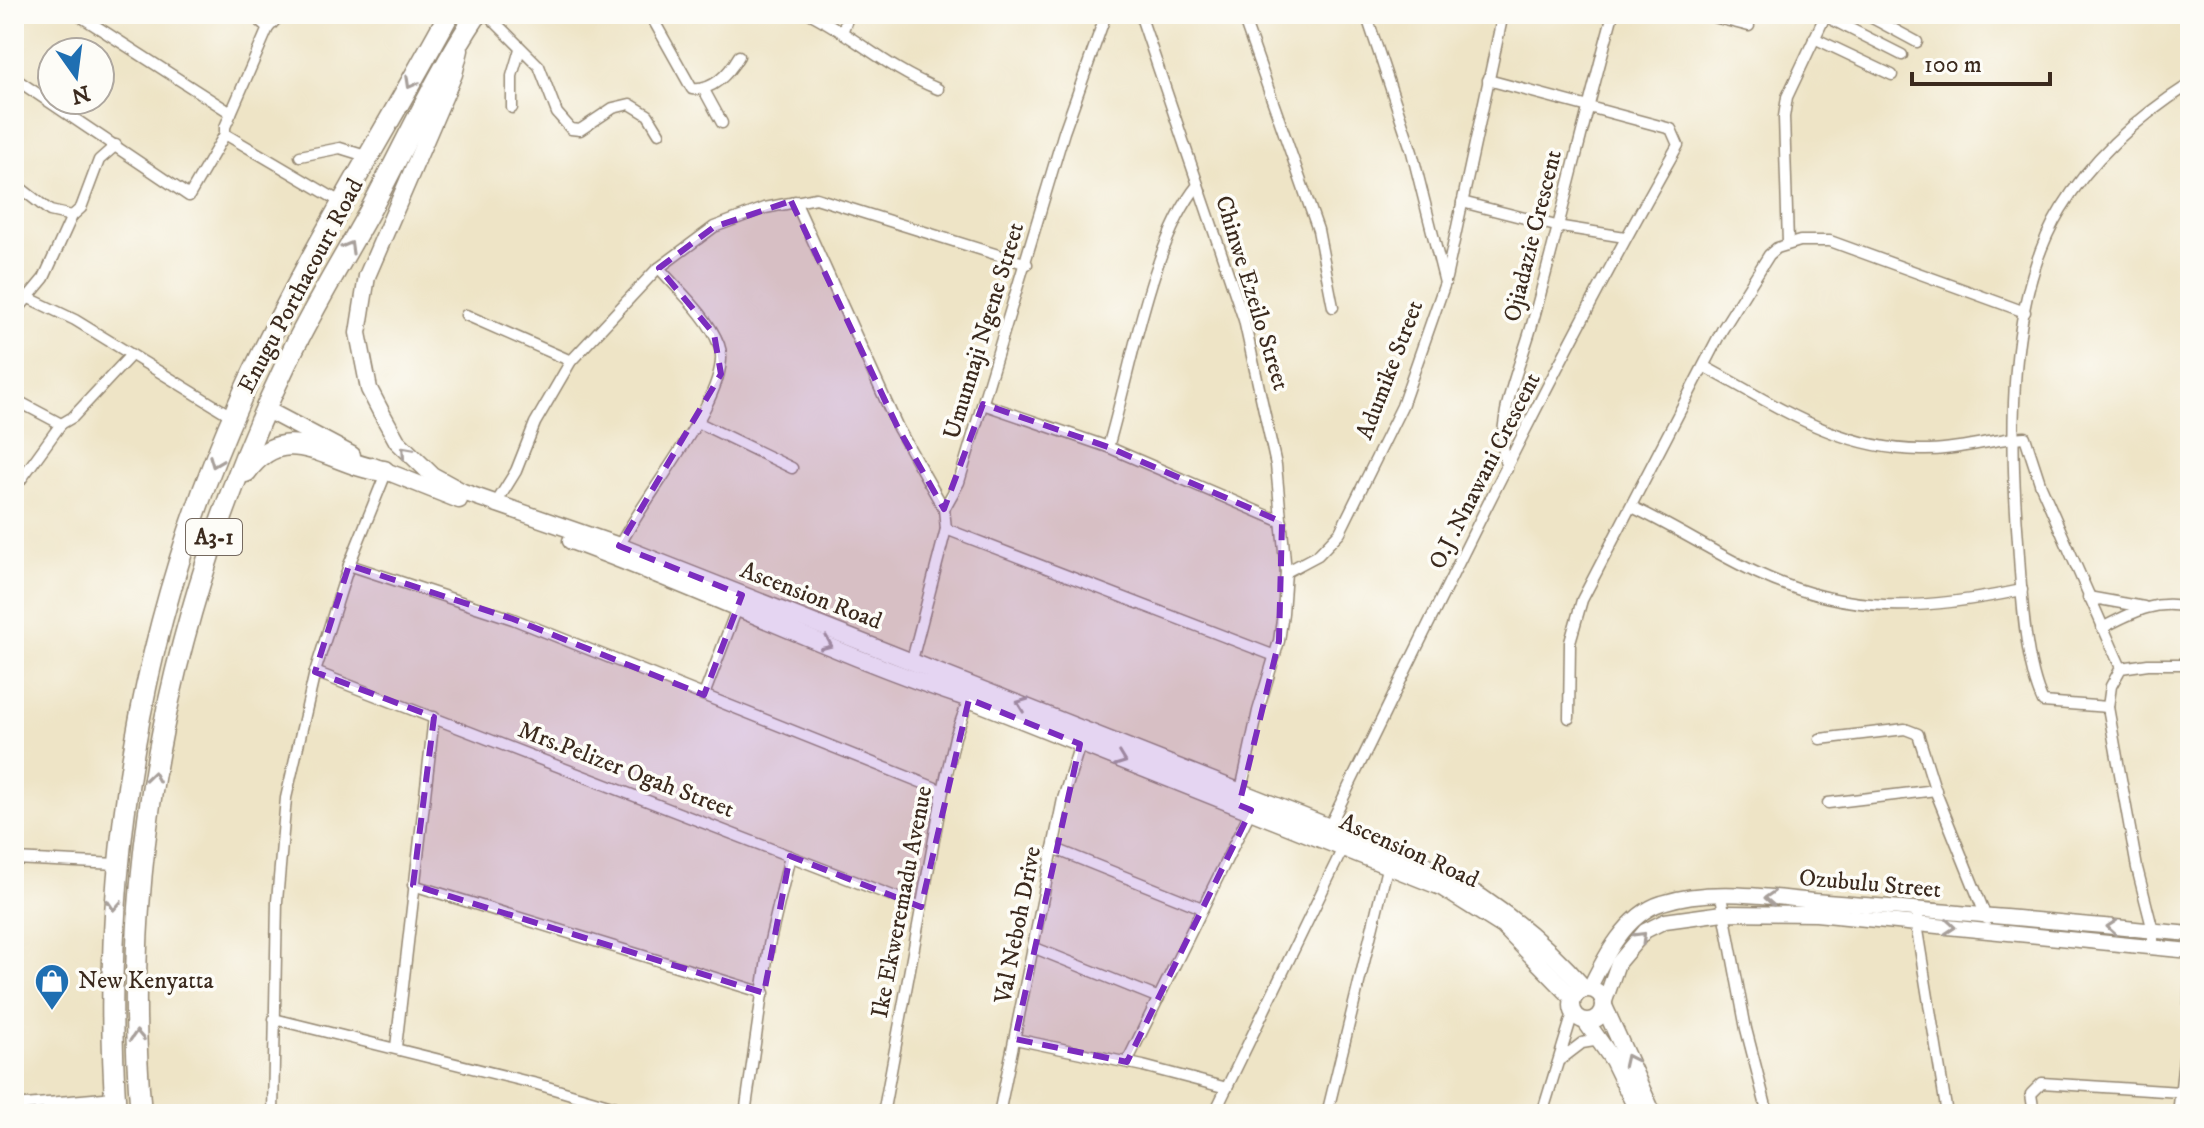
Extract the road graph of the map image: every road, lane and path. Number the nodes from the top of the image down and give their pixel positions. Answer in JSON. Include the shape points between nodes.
{"nodes":[{"id":1,"x":77,"y":14,"type":"edge"},
{"id":2,"x":252,"y":14,"type":"edge"},
{"id":3,"x":281,"y":14,"type":"edge"},
{"id":4,"x":449,"y":14,"type":"edge"},
{"id":5,"x":477,"y":14,"type":"edge"},
{"id":6,"x":487,"y":14,"type":"edge"},
{"id":7,"x":650,"y":14,"type":"edge"},
{"id":8,"x":811,"y":14,"type":"edge"},
{"id":9,"x":849,"y":14,"type":"edge"},
{"id":10,"x":1106,"y":14,"type":"edge"},
{"id":11,"x":1140,"y":14,"type":"edge"},
{"id":12,"x":1242,"y":14,"type":"edge"},
{"id":13,"x":1366,"y":14,"type":"edge"},
{"id":14,"x":1503,"y":14,"type":"edge"},
{"id":15,"x":1613,"y":14,"type":"edge"},
{"id":16,"x":1702,"y":14,"type":"edge"},
{"id":17,"x":1865,"y":14,"type":"edge"},
{"id":18,"x":1825,"y":15,"type":"edge"},
{"id":19,"x":1725,"y":17,"type":"edge"},
{"id":20,"x":1749,"y":26,"type":"dead end"},
{"id":21,"x":268,"y":28,"type":"junction"},
{"id":22,"x":843,"y":30,"type":"junction"},
{"id":23,"x":1814,"y":38,"type":"junction"},
{"id":24,"x":462,"y":41,"type":"junction"},
{"id":25,"x":1917,"y":42,"type":"dead end"},
{"id":26,"x":520,"y":49,"type":"junction"},
{"id":27,"x":1902,"y":55,"type":"dead end"},
{"id":28,"x":739,"y":56,"type":"dead end"},
{"id":29,"x":1892,"y":75,"type":"dead end"},
{"id":30,"x":14,"y":78,"type":"edge"},
{"id":31,"x":1488,"y":80,"type":"junction"},
{"id":32,"x":2190,"y":84,"type":"edge"},
{"id":33,"x":938,"y":89,"type":"dead end"},
{"id":34,"x":704,"y":90,"type":"junction"},
{"id":35,"x":1588,"y":107,"type":"junction"},
{"id":36,"x":512,"y":108,"type":"dead end"},
{"id":37,"x":231,"y":113,"type":"junction"},
{"id":38,"x":722,"y":123,"type":"dead end"},
{"id":39,"x":659,"y":133,"type":"dead end"},
{"id":40,"x":225,"y":134,"type":"junction"},
{"id":41,"x":116,"y":145,"type":"junction"},
{"id":42,"x":300,"y":156,"type":"dead end"},
{"id":43,"x":371,"y":157,"type":"junction"},
{"id":44,"x":14,"y":183,"type":"edge"},
{"id":45,"x":1198,"y":185,"type":"junction"},
{"id":46,"x":795,"y":201,"type":"junction"},
{"id":47,"x":1462,"y":202,"type":"junction"},
{"id":48,"x":344,"y":204,"type":"junction"},
{"id":49,"x":72,"y":216,"type":"junction"},
{"id":50,"x":1556,"y":226,"type":"junction"},
{"id":51,"x":1625,"y":237,"type":"junction"},
{"id":52,"x":1788,"y":243,"type":"junction"},
{"id":53,"x":1027,"y":264,"type":"junction"},
{"id":54,"x":659,"y":268,"type":"junction"},
{"id":55,"x":1445,"y":283,"type":"junction"},
{"id":56,"x":14,"y":291,"type":"edge"},
{"id":57,"x":29,"y":297,"type":"junction"},
{"id":58,"x":1333,"y":307,"type":"dead end"},
{"id":59,"x":2025,"y":312,"type":"junction"},
{"id":60,"x":14,"y":314,"type":"edge"},
{"id":61,"x":466,"y":315,"type":"dead end"},
{"id":62,"x":130,"y":356,"type":"junction"},
{"id":63,"x":571,"y":361,"type":"junction"},
{"id":64,"x":1705,"y":367,"type":"junction"},
{"id":65,"x":242,"y":395,"type":"junction"},
{"id":66,"x":14,"y":399,"type":"edge"},
{"id":67,"x":983,"y":404,"type":"junction"},
{"id":68,"x":265,"y":409,"type":"junction"},
{"id":69,"x":233,"y":417,"type":"junction"},
{"id":70,"x":697,"y":422,"type":"junction"},
{"id":71,"x":61,"y":424,"type":"junction"},
{"id":72,"x":2014,"y":439,"type":"junction"},
{"id":73,"x":1108,"y":447,"type":"junction"},
{"id":74,"x":792,"y":468,"type":"dead end"},
{"id":75,"x":2036,"y":468,"type":"junction"},
{"id":76,"x":1507,"y":469,"type":"junction"},
{"id":77,"x":385,"y":472,"type":"junction"},
{"id":78,"x":2013,"y":472,"type":"junction"},
{"id":79,"x":14,"y":489,"type":"edge"},
{"id":80,"x":231,"y":491,"type":"junction"},
{"id":81,"x":495,"y":505,"type":"junction"},
{"id":82,"x":1632,"y":507,"type":"junction"},
{"id":83,"x":944,"y":509,"type":"junction"},
{"id":84,"x":1282,"y":522,"type":"junction"},
{"id":85,"x":946,"y":529,"type":"junction"},
{"id":86,"x":617,"y":551,"type":"junction"},
{"id":87,"x":349,"y":565,"type":"junction"},
{"id":88,"x":1286,"y":572,"type":"junction"},
{"id":89,"x":2022,"y":590,"type":"junction"},
{"id":90,"x":2088,"y":597,"type":"junction"},
{"id":91,"x":740,"y":600,"type":"junction"},
{"id":92,"x":2144,"y":607,"type":"junction"},
{"id":93,"x":2190,"y":608,"type":"edge"},
{"id":94,"x":2102,"y":628,"type":"junction"},
{"id":95,"x":1275,"y":656,"type":"junction"},
{"id":96,"x":910,"y":660,"type":"junction"},
{"id":97,"x":2190,"y":664,"type":"edge"},
{"id":98,"x":2121,"y":668,"type":"junction"},
{"id":99,"x":315,"y":672,"type":"junction"},
{"id":100,"x":917,"y":682,"type":"junction"},
{"id":101,"x":704,"y":695,"type":"junction"},
{"id":102,"x":969,"y":699,"type":"junction"},
{"id":103,"x":2108,"y":707,"type":"junction"},
{"id":104,"x":434,"y":717,"type":"junction"},
{"id":105,"x":1569,"y":718,"type":"dead end"},
{"id":106,"x":1820,"y":739,"type":"dead end"},
{"id":107,"x":1080,"y":744,"type":"junction"},
{"id":108,"x":1936,"y":790,"type":"junction"},
{"id":109,"x":943,"y":791,"type":"junction"},
{"id":110,"x":1246,"y":800,"type":"junction"},
{"id":111,"x":1828,"y":803,"type":"dead end"},
{"id":112,"x":1326,"y":832,"type":"junction"},
{"id":113,"x":1347,"y":840,"type":"junction"},
{"id":114,"x":1053,"y":848,"type":"junction"},
{"id":115,"x":790,"y":856,"type":"junction"},
{"id":116,"x":14,"y":859,"type":"edge"},
{"id":117,"x":117,"y":864,"type":"junction"},
{"id":118,"x":1388,"y":864,"type":"junction"},
{"id":119,"x":413,"y":885,"type":"junction"},
{"id":120,"x":1721,"y":896,"type":"junction"},
{"id":121,"x":921,"y":907,"type":"junction"},
{"id":122,"x":1202,"y":908,"type":"junction"},
{"id":123,"x":1723,"y":913,"type":"junction"},
{"id":124,"x":1918,"y":917,"type":"junction"},
{"id":125,"x":1987,"y":923,"type":"junction"},
{"id":126,"x":2153,"y":931,"type":"junction"},
{"id":127,"x":2190,"y":934,"type":"edge"},
{"id":128,"x":2153,"y":947,"type":"junction"},
{"id":129,"x":1035,"y":948,"type":"junction"},
{"id":130,"x":2190,"y":950,"type":"edge"},
{"id":131,"x":764,"y":993,"type":"junction"},
{"id":132,"x":1159,"y":998,"type":"junction"},
{"id":133,"x":1581,"y":1002,"type":"junction"},
{"id":134,"x":1604,"y":1005,"type":"junction"},
{"id":135,"x":274,"y":1019,"type":"junction"},
{"id":136,"x":1015,"y":1039,"type":"junction"},
{"id":137,"x":1600,"y":1040,"type":"junction"},
{"id":138,"x":396,"y":1047,"type":"junction"},
{"id":139,"x":1559,"y":1061,"type":"junction"},
{"id":140,"x":1127,"y":1062,"type":"junction"},
{"id":141,"x":1227,"y":1088,"type":"junction"},
{"id":142,"x":2180,"y":1092,"type":"junction"},
{"id":143,"x":14,"y":1106,"type":"edge"},
{"id":144,"x":115,"y":1106,"type":"edge"},
{"id":145,"x":885,"y":1113,"type":"edge"},
{"id":146,"x":141,"y":1114,"type":"edge"},
{"id":147,"x":273,"y":1114,"type":"edge"},
{"id":148,"x":639,"y":1114,"type":"edge"},
{"id":149,"x":745,"y":1114,"type":"edge"},
{"id":150,"x":999,"y":1114,"type":"edge"},
{"id":151,"x":1214,"y":1114,"type":"edge"},
{"id":152,"x":1327,"y":1114,"type":"edge"},
{"id":153,"x":1542,"y":1114,"type":"edge"},
{"id":154,"x":1639,"y":1114,"type":"edge"},
{"id":155,"x":1653,"y":1114,"type":"edge"},
{"id":156,"x":1768,"y":1114,"type":"edge"},
{"id":157,"x":1947,"y":1114,"type":"edge"},
{"id":158,"x":2034,"y":1114,"type":"edge"},
{"id":159,"x":2178,"y":1114,"type":"edge"}],
"edges":[{"from":1,"to":37,"type":"street"},
{"from":2,"to":21,"type":"street"},
{"from":3,"to":21,"type":"street"},
{"from":4,"to":43,"type":"highway","number":"A3-1","one_way":true},
{"from":5,"to":24,"type":"highway","name":"Enugu Porthacourt Road","number":"A3-1"},
{"from":6,"to":26,"type":"street"},
{"from":7,"to":34,"type":"street","via":[[689,86]]},
{"from":8,"to":22,"type":"street"},
{"from":9,"to":22,"type":"street"},
{"from":10,"to":53,"type":"street","name":"Umunnaji Ngene Street","via":[[1064,132]]},
{"from":11,"to":45,"type":"street","name":"Chinwe Ezeilo Street"},
{"from":12,"to":58,"type":"street","via":[[1318,230]]},
{"from":13,"to":55,"type":"street","name":"Adumike Street","via":[[1416,167]]},
{"from":14,"to":31,"type":"street"},
{"from":15,"to":35,"type":"street","name":"Ojiadazie Crescent"},
{"from":16,"to":19,"type":"street"},
{"from":17,"to":25,"type":"street"},
{"from":18,"to":23,"type":"street"},
{"from":18,"to":27,"type":"street"},
{"from":19,"to":20,"type":"street"},
{"from":21,"to":37,"type":"street"},
{"from":22,"to":33,"type":"street","via":[[901,74]]},
{"from":23,"to":29,"type":"street"},
{"from":23,"to":52,"type":"street","via":[[1787,97],[1784,117]]},
{"from":68,"to":24,"type":"highway","name":"Enugu Porthacourt Road","number":"A3-1","one_way":true,"via":[[309,316]]},
{"from":81,"to":24,"type":"main road","name":"Ascension Road","one_way":true,"via":[[432,475],[397,441],[369,389],[358,333],[367,276],[454,74]]},
{"from":26,"to":36,"type":"street","via":[[513,65]]},
{"from":26,"to":39,"type":"street","via":[[539,66],[557,113],[571,129],[580,130],[613,108],[630,104],[648,115]]},
{"from":28,"to":34,"type":"street"},
{"from":30,"to":41,"type":"street"},
{"from":31,"to":35,"type":"street"},
{"from":31,"to":47,"type":"street"},
{"from":32,"to":59,"type":"street","via":[[2147,112],[2079,181],[2058,212]]},
{"from":34,"to":38,"type":"street"},
{"from":35,"to":50,"type":"street","name":"Ojiadazie Crescent"},
{"from":35,"to":51,"type":"street","name":"O.J .Nnawani Crescent","via":[[1677,135],[1678,145]]},
{"from":37,"to":40,"type":"street"},
{"from":40,"to":41,"type":"street","via":[[189,196]]},
{"from":40,"to":48,"type":"street"},
{"from":41,"to":49,"type":"street","via":[[99,160],[81,208]]},
{"from":42,"to":43,"type":"street","via":[[340,148]]},
{"from":43,"to":48,"type":"highway","number":"A3-1"},
{"from":44,"to":49,"type":"street","via":[[50,211]]},
{"from":45,"to":73,"type":"street","via":[[1180,211],[1161,258]]},
{"from":45,"to":84,"type":"street","name":"Chinwe Ezeilo Street","via":[[1244,320],[1263,395]]},
{"from":46,"to":53,"type":"street","via":[[816,198],[840,204]]},
{"from":46,"to":54,"type":"street","via":[[714,227]]},
{"from":46,"to":83,"type":"street","via":[[898,428]]},
{"from":47,"to":50,"type":"street"},
{"from":47,"to":55,"type":"street"},
{"from":48,"to":65,"type":"highway","number":"A3-1"},
{"from":49,"to":57,"type":"street","via":[[50,266]]},
{"from":50,"to":51,"type":"street"},
{"from":50,"to":76,"type":"street","name":"Ojiadazie Crescent","via":[[1511,386],[1502,449]]},
{"from":51,"to":76,"type":"street","name":"O.J .Nnawani Crescent"},
{"from":52,"to":59,"type":"street","via":[[1842,244]]},
{"from":52,"to":64,"type":"street","via":[[1769,255]]},
{"from":53,"to":67,"type":"street","name":"Umunnaji Ngene Street"},
{"from":54,"to":63,"type":"street"},
{"from":54,"to":70,"type":"street","via":[[721,348],[721,374]]},
{"from":55,"to":88,"type":"street","name":"Adumike Street","via":[[1402,406],[1340,532],[1318,555]]},
{"from":56,"to":57,"type":"street"},
{"from":57,"to":60,"type":"street"},
{"from":57,"to":62,"type":"street"},
{"from":59,"to":72,"type":"street"},
{"from":61,"to":63,"type":"street"},
{"from":62,"to":69,"type":"street"},
{"from":62,"to":71,"type":"street"},
{"from":63,"to":81,"type":"street"},
{"from":64,"to":72,"type":"street","via":[[1814,428],[1855,441],[1921,450]]},
{"from":64,"to":82,"type":"street"},
{"from":65,"to":68,"type":"main road"},
{"from":65,"to":69,"type":"highway","number":"A3-1"},
{"from":66,"to":71,"type":"street"},
{"from":67,"to":73,"type":"street"},
{"from":67,"to":83,"type":"street","name":"Umunnaji Ngene Street","via":[[959,482]]},
{"from":68,"to":77,"type":"main road","name":"Ascension Road"},
{"from":68,"to":80,"type":"highway","name":"Enugu Porthacourt Road","number":"A3-1"},
{"from":69,"to":117,"type":"highway","number":"A3-1","one_way":true,"via":[[191,522],[157,640]]},
{"from":70,"to":74,"type":"street"},
{"from":70,"to":86,"type":"street"},
{"from":71,"to":79,"type":"street"},
{"from":72,"to":75,"type":"street","via":[[2028,440]]},
{"from":72,"to":78,"type":"street"},
{"from":73,"to":84,"type":"street"},
{"from":75,"to":78,"type":"street","via":[[2020,465]]},
{"from":75,"to":90,"type":"street"},
{"from":76,"to":112,"type":"street","name":"O.J .Nnawani Crescent"},
{"from":77,"to":80,"type":"highway","via":[[299,444],[283,444],[255,459]]},
{"from":77,"to":86,"type":"main road","name":"Ascension Road"},
{"from":77,"to":87,"type":"street"},
{"from":78,"to":89,"type":"street"},
{"from":146,"to":80,"type":"highway","name":"Enugu Porthacourt Road","number":"A3-1","one_way":true,"via":[[136,920],[155,764],[192,608]]},
{"from":81,"to":86,"type":"main road","name":"Ascension Road"},
{"from":82,"to":89,"type":"street","via":[[1755,572],[1828,597],[1897,608]]},
{"from":82,"to":105,"type":"street","via":[[1574,622]]},
{"from":83,"to":85,"type":"street"},
{"from":84,"to":88,"type":"street","name":"Chinwe Ezeilo Street"},
{"from":85,"to":95,"type":"street"},
{"from":85,"to":96,"type":"street"},
{"from":86,"to":91,"type":"main road","name":"Ascension Road"},
{"from":87,"to":99,"type":"street"},
{"from":87,"to":101,"type":"street","via":[[513,619]]},
{"from":88,"to":95,"type":"street","name":"Chinwe Ezeilo Street"},
{"from":89,"to":103,"type":"street","via":[[2043,702]]},
{"from":90,"to":92,"type":"street"},
{"from":90,"to":94,"type":"street"},
{"from":91,"to":96,"type":"main road","name":"Ascension Road"},
{"from":91,"to":100,"type":"main road","name":"Ascension Road","one_way":true},
{"from":91,"to":101,"type":"street"},
{"from":92,"to":93,"type":"street"},
{"from":92,"to":94,"type":"street"},
{"from":94,"to":98,"type":"street"},
{"from":95,"to":110,"type":"street","name":"Chinwe Ezeilo Street","via":[[1258,711]]},
{"from":96,"to":100,"type":"street"},
{"from":110,"to":96,"type":"main road","name":"Ascension Road","one_way":true},
{"from":97,"to":98,"type":"street"},
{"from":98,"to":103,"type":"street"},
{"from":99,"to":104,"type":"street","name":"Mrs.Pelizer Ogah Street"},
{"from":99,"to":135,"type":"street","via":[[283,824]]},
{"from":100,"to":102,"type":"main road","name":"Ascension Road"},
{"from":101,"to":109,"type":"street"},
{"from":102,"to":107,"type":"main road","name":"Ascension Road"},
{"from":102,"to":109,"type":"street","name":"Ike Ekweremadu Avenue"},
{"from":103,"to":126,"type":"street"},
{"from":104,"to":115,"type":"street","name":"Mrs.Pelizer Ogah Street"},
{"from":104,"to":119,"type":"street"},
{"from":106,"to":108,"type":"street","via":[[1905,729],[1918,734]]},
{"from":107,"to":110,"type":"main road","name":"Ascension Road","one_way":true},
{"from":107,"to":114,"type":"street","name":"Val Neboh Drive"},
{"from":108,"to":111,"type":"street"},
{"from":108,"to":125,"type":"street"},
{"from":109,"to":121,"type":"street","name":"Ike Ekweremadu Avenue"},
{"from":110,"to":112,"type":"main road","name":"Ascension Road"},
{"from":110,"to":122,"type":"street","name":"Chinwe Ezeilo Street"},
{"from":112,"to":113,"type":"main road","name":"Ascension Road"},
{"from":113,"to":118,"type":"main road","name":"Ascension Road"},
{"from":113,"to":133,"type":"main road","name":"Ascension Road","via":[[1428,866],[1475,893],[1535,937]]},
{"from":113,"to":141,"type":"street"},
{"from":114,"to":122,"type":"street"},
{"from":114,"to":129,"type":"street","name":"Val Neboh Drive"},
{"from":115,"to":121,"type":"street","name":"Mrs.Pelizer Ogah Street"},
{"from":115,"to":131,"type":"street","via":[[769,945]]},
{"from":116,"to":117,"type":"street"},
{"from":117,"to":144,"type":"highway","number":"A3-1","one_way":true,"via":[[111,997]]},
{"from":118,"to":133,"type":"main road","name":"Ascension Road","via":[[1441,887],[1503,926]]},
{"from":118,"to":152,"type":"street"},
{"from":119,"to":131,"type":"street"},
{"from":119,"to":138,"type":"street"},
{"from":120,"to":123,"type":"street"},
{"from":124,"to":120,"type":"main road","name":"Ozubulu Street","one_way":true},
{"from":120,"to":133,"type":"main road","name":"Ozubulu Street","via":[[1679,899],[1644,912],[1614,944]]},
{"from":121,"to":145,"type":"street","name":"Ike Ekweremadu Avenue"},
{"from":122,"to":132,"type":"street","name":"Chinwe Ezeilo Street"},
{"from":123,"to":124,"type":"main road","name":"Ozubulu Street"},
{"from":134,"to":123,"type":"main road","name":"Ozubulu Street","one_way":true,"via":[[1618,963],[1645,931],[1665,921]]},
{"from":123,"to":156,"type":"street"},
{"from":124,"to":125,"type":"main road","name":"Ozubulu Street"},
{"from":124,"to":157,"type":"street"},
{"from":126,"to":125,"type":"main road","name":"Ozubulu Street","one_way":true},
{"from":125,"to":128,"type":"main road","name":"Ozubulu Street"},
{"from":126,"to":127,"type":"main road","name":"Ozubulu Street"},
{"from":126,"to":128,"type":"street"},
{"from":128,"to":130,"type":"main road","name":"Ozubulu Street"},
{"from":129,"to":132,"type":"street"},
{"from":129,"to":136,"type":"street","name":"Val Neboh Drive"},
{"from":130,"to":142,"type":"street"},
{"from":131,"to":149,"type":"street"},
{"from":132,"to":140,"type":"street","name":"Chinwe Ezeilo Street"},
{"from":133,"to":134,"type":"main road","via":[[1598,992]]},
{"from":133,"to":134,"type":"main road","via":[[1598,1018]]},
{"from":133,"to":137,"type":"main road"},
{"from":133,"to":139,"type":"street","name":"Ozubulu Street"},
{"from":155,"to":134,"type":"main road","one_way":true},
{"from":135,"to":138,"type":"street"},
{"from":135,"to":147,"type":"street"},
{"from":136,"to":140,"type":"street"},
{"from":136,"to":150,"type":"street","name":"Val Neboh Drive"},
{"from":137,"to":139,"type":"street","via":[[1582,1043]]},
{"from":137,"to":154,"type":"main road"},
{"from":138,"to":148,"type":"street"},
{"from":139,"to":153,"type":"street","name":"Ozubulu Street"},
{"from":140,"to":141,"type":"street"},
{"from":141,"to":151,"type":"street"},
{"from":142,"to":158,"type":"street","via":[[2042,1083],[2031,1094]]},
{"from":142,"to":159,"type":"street"},
{"from":143,"to":144,"type":"street"}]}
